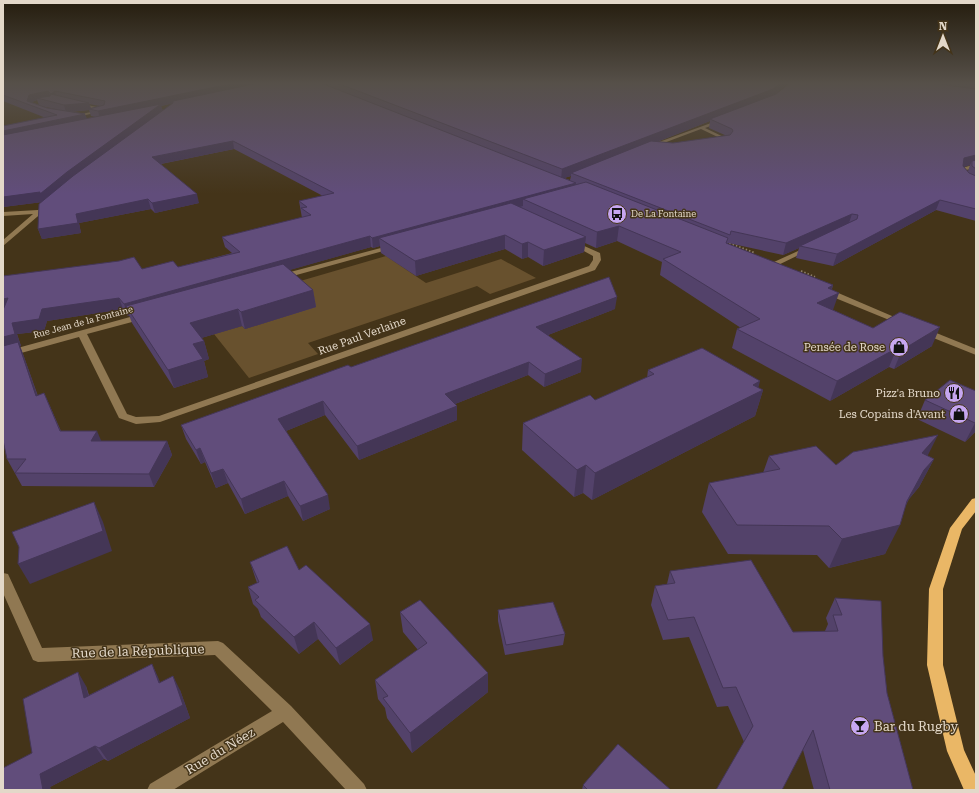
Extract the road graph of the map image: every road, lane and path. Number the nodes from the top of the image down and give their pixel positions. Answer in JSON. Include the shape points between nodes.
{"nodes":[{"id":1,"x":721,"y":120,"type":"edge"},
{"id":2,"x":702,"y":128,"type":"junction"},
{"id":3,"x":718,"y":143,"type":"edge"},
{"id":4,"x":664,"y":148,"type":"edge"},
{"id":5,"x":976,"y":166,"type":"edge"},
{"id":6,"x":976,"y":185,"type":"edge"},
{"id":7,"x":56,"y":197,"type":"edge"},
{"id":8,"x":40,"y":212,"type":"junction"},
{"id":9,"x":3,"y":214,"type":"edge"},
{"id":10,"x":720,"y":239,"type":"edge"},
{"id":11,"x":568,"y":240,"type":"edge"},
{"id":12,"x":3,"y":244,"type":"edge"},
{"id":13,"x":818,"y":244,"type":"edge"},
{"id":14,"x":396,"y":246,"type":"edge"},
{"id":15,"x":778,"y":262,"type":"junction"},
{"id":16,"x":760,"y":264,"type":"edge"},
{"id":17,"x":274,"y":280,"type":"edge"},
{"id":18,"x":822,"y":280,"type":"edge"},
{"id":19,"x":818,"y":288,"type":"edge"},
{"id":20,"x":151,"y":314,"type":"edge"},
{"id":21,"x":905,"y":324,"type":"edge"},
{"id":22,"x":920,"y":330,"type":"edge"},
{"id":23,"x":82,"y":333,"type":"junction"},
{"id":24,"x":976,"y":352,"type":"edge"},
{"id":25,"x":3,"y":355,"type":"edge"},
{"id":26,"x":976,"y":502,"type":"edge"},
{"id":27,"x":3,"y":578,"type":"edge"},
{"id":28,"x":284,"y":712,"type":"junction"},
{"id":29,"x":156,"y":790,"type":"edge"},
{"id":30,"x":358,"y":790,"type":"edge"},
{"id":31,"x":973,"y":790,"type":"edge"}],
"edges":[{"from":1,"to":2,"type":"street"},
{"from":2,"to":3,"type":"street","via":[[728,140]]},
{"from":2,"to":4,"type":"street","via":[[646,148]]},
{"from":5,"to":6,"type":"street","via":[[964,169],[963,173],[966,181]]},
{"from":7,"to":8,"type":"street"},
{"from":8,"to":9,"type":"street"},
{"from":8,"to":12,"type":"street"},
{"from":10,"to":15,"type":"path"},
{"from":11,"to":23,"type":"street","name":"Rue Paul Verlaine","via":[[595,253],[597,260],[594,266],[160,419],[137,421],[123,416]]},
{"from":13,"to":15,"type":"street"},
{"from":14,"to":17,"type":"street"},
{"from":15,"to":16,"type":"street","via":[[771,269]]},
{"from":15,"to":18,"type":"path"},
{"from":19,"to":21,"type":"street"},
{"from":20,"to":23,"type":"street","name":"Rue Jean de la Fontaine"},
{"from":22,"to":24,"type":"street"},
{"from":23,"to":25,"type":"street","name":"Rue Jean de la Fontaine"},
{"from":26,"to":31,"type":"main road","via":[[956,528],[936,589],[935,666],[956,751]]},
{"from":27,"to":28,"type":"street","name":"Rue de la République","via":[[38,655],[218,648]]},
{"from":28,"to":29,"type":"street","name":"Rue du Néez"},
{"from":28,"to":30,"type":"street","name":"Rue de la République"}]}
